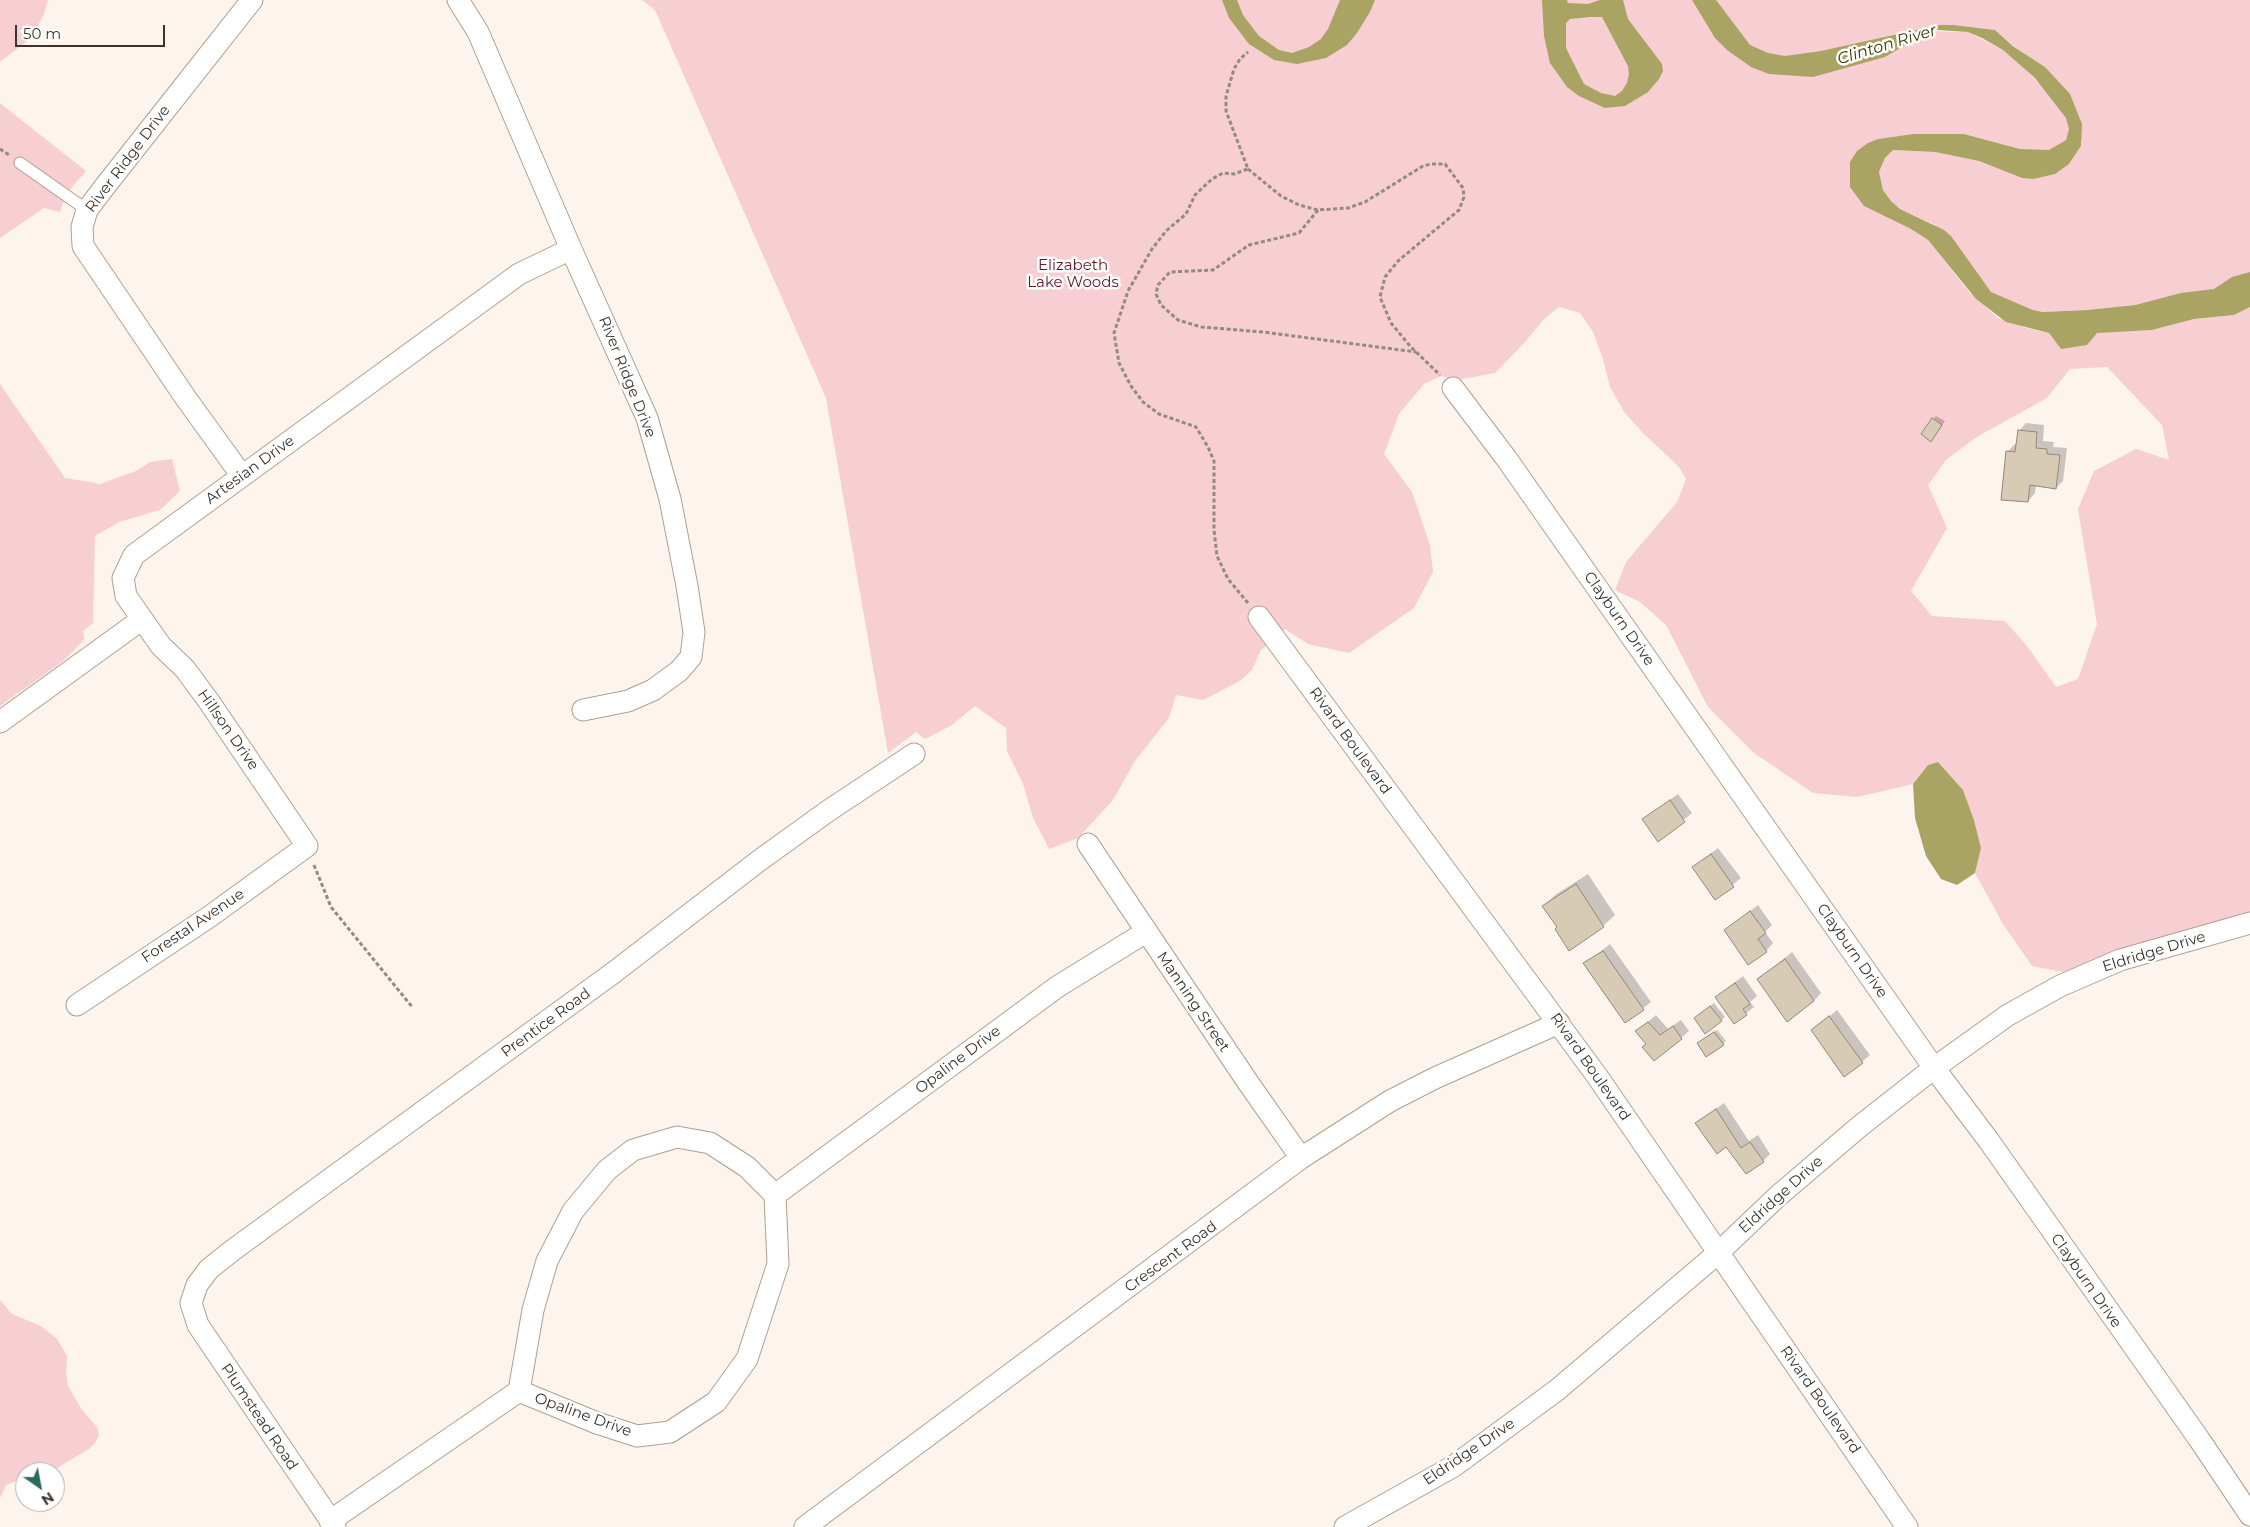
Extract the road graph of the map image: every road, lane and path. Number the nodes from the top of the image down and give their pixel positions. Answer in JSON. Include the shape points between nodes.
{"nodes":[{"id":1,"x":252,"y":0,"type":"edge"},
{"id":2,"x":458,"y":0,"type":"edge"},
{"id":3,"x":1248,"y":52,"type":"dead end"},
{"id":4,"x":20,"y":163,"type":"dead end"},
{"id":5,"x":1248,"y":170,"type":"junction"},
{"id":6,"x":87,"y":210,"type":"junction"},
{"id":7,"x":1318,"y":210,"type":"junction"},
{"id":8,"x":571,"y":249,"type":"junction"},
{"id":9,"x":1416,"y":352,"type":"junction"},
{"id":10,"x":1453,"y":388,"type":"joint"},
{"id":11,"x":242,"y":476,"type":"junction"},
{"id":12,"x":1259,"y":617,"type":"joint"},
{"id":13,"x":141,"y":620,"type":"junction"},
{"id":14,"x":583,"y":710,"type":"dead end"},
{"id":15,"x":0,"y":722,"type":"edge"},
{"id":16,"x":914,"y":754,"type":"dead end"},
{"id":17,"x":1088,"y":844,"type":"dead end"},
{"id":18,"x":307,"y":846,"type":"junction"},
{"id":19,"x":2250,"y":923,"type":"edge"},
{"id":20,"x":1146,"y":932,"type":"junction"},
{"id":21,"x":77,"y":1005,"type":"dead end"},
{"id":22,"x":412,"y":1008,"type":"dead end"},
{"id":23,"x":1559,"y":1023,"type":"junction"},
{"id":24,"x":1934,"y":1068,"type":"junction"},
{"id":25,"x":1301,"y":1158,"type":"junction"},
{"id":26,"x":775,"y":1195,"type":"junction"},
{"id":27,"x":1718,"y":1253,"type":"junction"},
{"id":28,"x":191,"y":1302,"type":"joint"},
{"id":29,"x":519,"y":1391,"type":"junction"},
{"id":30,"x":2250,"y":1515,"type":"edge"},
{"id":31,"x":333,"y":1524,"type":"edge"},
{"id":32,"x":805,"y":1527,"type":"edge"},
{"id":33,"x":1345,"y":1527,"type":"edge"},
{"id":34,"x":1907,"y":1527,"type":"edge"}],
"edges":[{"from":1,"to":6,"type":"street","name":"River Ridge Drive"},
{"from":2,"to":8,"type":"street","name":"River Ridge Drive","via":[[478,32]]},
{"from":3,"to":5,"type":"path","via":[[1234,70],[1226,96],[1226,111]]},
{"from":4,"to":6,"type":"lane"},
{"from":5,"to":7,"type":"path","via":[[1281,196]]},
{"from":5,"to":12,"type":"path","via":[[1223,173],[1195,195],[1186,214],[1166,231],[1128,291],[1114,333],[1120,363],[1143,402],[1158,414],[1196,427],[1208,447],[1214,461],[1217,556],[1228,578]]},
{"from":6,"to":11,"type":"street","name":"River Ridge Drive","via":[[82,227],[83,246]]},
{"from":7,"to":9,"type":"path","via":[[1348,208],[1365,202],[1431,164],[1446,164],[1457,178],[1464,197],[1459,210],[1398,261],[1385,277],[1380,297],[1391,323]]},
{"from":7,"to":9,"type":"path","via":[[1299,233],[1248,245],[1213,270],[1170,272],[1158,285],[1156,294],[1161,305],[1178,320],[1201,327]]},
{"from":8,"to":11,"type":"street","name":"Artesian Drive","via":[[519,274]]},
{"from":8,"to":14,"type":"street","name":"River Ridge Drive","via":[[647,418],[670,499],[694,632],[691,657],[679,671],[653,690],[628,701]]},
{"from":9,"to":10,"type":"path"},
{"from":10,"to":24,"type":"street","name":"Clayburn Drive","via":[[1506,458]]},
{"from":11,"to":13,"type":"street","name":"Artesian Drive","via":[[134,555],[123,578],[126,596]]},
{"from":12,"to":23,"type":"street","name":"Rivard Boulevard"},
{"from":13,"to":15,"type":"street"},
{"from":13,"to":18,"type":"street","name":"Hillson Drive","via":[[185,669]]},
{"from":16,"to":28,"type":"street","name":"Prentice Road","via":[[760,860],[614,974],[233,1250],[209,1269],[197,1285]]},
{"from":17,"to":20,"type":"street","name":"Manning Street"},
{"from":18,"to":21,"type":"street","name":"Forestal Avenue","via":[[209,917]]},
{"from":18,"to":22,"type":"path","via":[[331,907]]},
{"from":19,"to":24,"type":"street","name":"Eldridge Drive","via":[[2120,960],[2060,986],[2008,1015]]},
{"from":20,"to":25,"type":"street","name":"Manning Street"},
{"from":20,"to":26,"type":"street","name":"Opaline Drive","via":[[1057,987]]},
{"from":23,"to":25,"type":"street","name":"Crescent Road","via":[[1390,1101]]},
{"from":23,"to":27,"type":"street","name":"Rivard Boulevard"},
{"from":24,"to":27,"type":"street","name":"Eldridge Drive","via":[[1778,1196]]},
{"from":24,"to":30,"type":"street","name":"Clayburn Drive","via":[[1989,1141]]},
{"from":25,"to":32,"type":"street","name":"Crescent Road"},
{"from":26,"to":29,"type":"street","name":"Opaline Drive","via":[[778,1264],[747,1359],[716,1402],[670,1432],[637,1436]]},
{"from":26,"to":29,"type":"street","name":"Opaline Drive","via":[[747,1167],[710,1143],[678,1138],[632,1150],[607,1170],[573,1211],[547,1261],[533,1310]]},
{"from":27,"to":33,"type":"street","name":"Eldridge Drive","via":[[1557,1390],[1454,1466]]},
{"from":27,"to":34,"type":"street","name":"Rivard Boulevard"},
{"from":28,"to":31,"type":"street","name":"Plumstead Road","via":[[198,1325]]},
{"from":29,"to":31,"type":"street","name":"Opaline Drive"}]}
